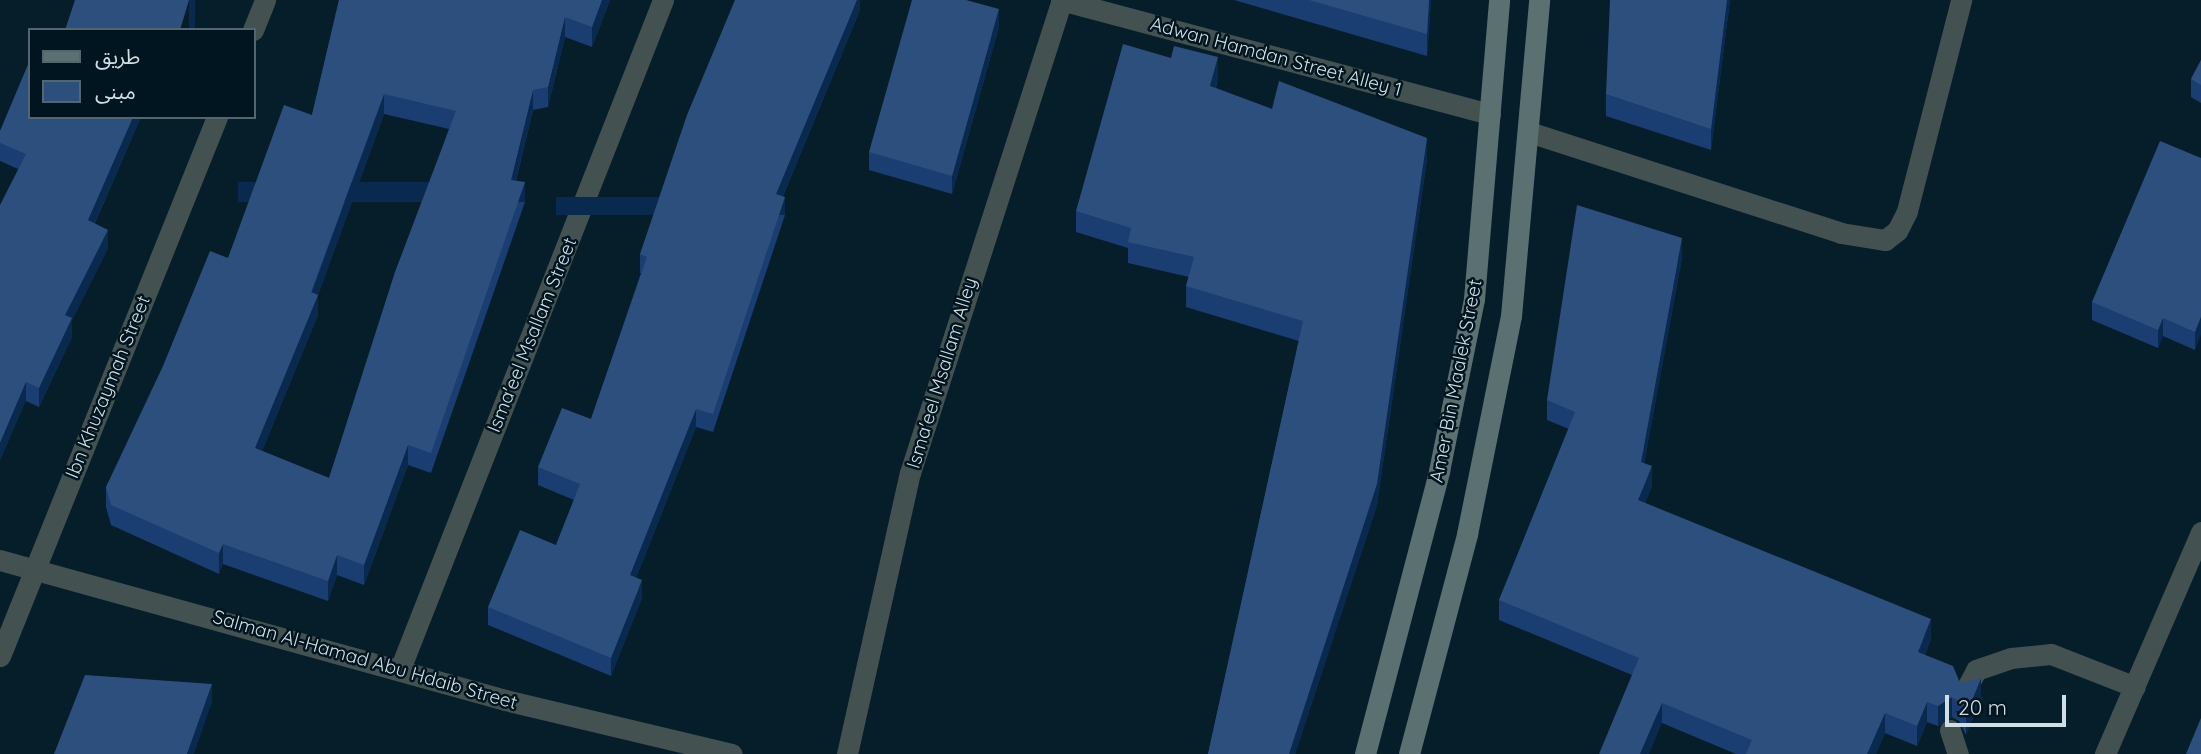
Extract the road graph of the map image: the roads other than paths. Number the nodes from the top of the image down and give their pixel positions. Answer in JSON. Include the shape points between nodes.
{"nodes":[{"id":1,"x":265,"y":0,"type":"edge"},
{"id":2,"x":663,"y":0,"type":"edge"},
{"id":3,"x":1061,"y":0,"type":"edge"},
{"id":4,"x":1499,"y":0,"type":"edge"},
{"id":5,"x":1539,"y":0,"type":"edge"},
{"id":6,"x":1961,"y":0,"type":"edge"},
{"id":7,"x":254,"y":28,"type":"edge"},
{"id":8,"x":1490,"y":114,"type":"junction"},
{"id":9,"x":216,"y":119,"type":"edge"},
{"id":10,"x":1529,"y":132,"type":"junction"},
{"id":11,"x":2201,"y":532,"type":"edge"},
{"id":12,"x":0,"y":561,"type":"edge"},
{"id":13,"x":34,"y":569,"type":"junction"},
{"id":14,"x":0,"y":656,"type":"edge"},
{"id":15,"x":400,"y":669,"type":"junction"},
{"id":16,"x":2135,"y":687,"type":"junction"},
{"id":17,"x":1965,"y":691,"type":"edge"},
{"id":18,"x":1950,"y":730,"type":"dead end"},
{"id":19,"x":732,"y":754,"type":"edge"},
{"id":20,"x":847,"y":754,"type":"edge"},
{"id":21,"x":1365,"y":754,"type":"edge"},
{"id":22,"x":1409,"y":754,"type":"edge"},
{"id":23,"x":1958,"y":754,"type":"edge"},
{"id":24,"x":2105,"y":754,"type":"edge"}],
"edges":[{"from":1,"to":7,"type":"street"},
{"from":2,"to":15,"type":"street","name":"Isma'eel Msallam Street"},
{"from":3,"to":8,"type":"street","name":"Adwan Hamdan Street Alley 1"},
{"from":3,"to":20,"type":"street","name":"Isma'eel Msallam Alley","via":[[910,473]]},
{"from":4,"to":8,"type":"street","name":"Amer Bin Maalek Street"},
{"from":5,"to":10,"type":"street","name":"Amer Bin Maalek Street"},
{"from":6,"to":10,"type":"street","via":[[1907,211],[1897,231],[1885,240],[1841,233]]},
{"from":8,"to":21,"type":"street","name":"Amer Bin Maalek Street","via":[[1474,299],[1439,471]]},
{"from":9,"to":13,"type":"street","name":"Ibn Khuzaymah Street"},
{"from":10,"to":22,"type":"street","name":"Amer Bin Maalek Street","via":[[1511,316],[1492,421]]},
{"from":11,"to":16,"type":"street"},
{"from":12,"to":13,"type":"street","name":"Salman Al-Hamad Abu Hdaib Street"},
{"from":13,"to":14,"type":"street","name":"Ibn Khuzaymah Street"},
{"from":13,"to":15,"type":"street","name":"Salman Al-Hamad Abu Hdaib Street"},
{"from":15,"to":19,"type":"street","name":"Salman Al-Hamad Abu Hdaib Street","via":[[591,722]]},
{"from":16,"to":17,"type":"street","via":[[2052,654],[2011,658],[1976,670]]},
{"from":16,"to":24,"type":"street"},
{"from":18,"to":23,"type":"street"}]}
